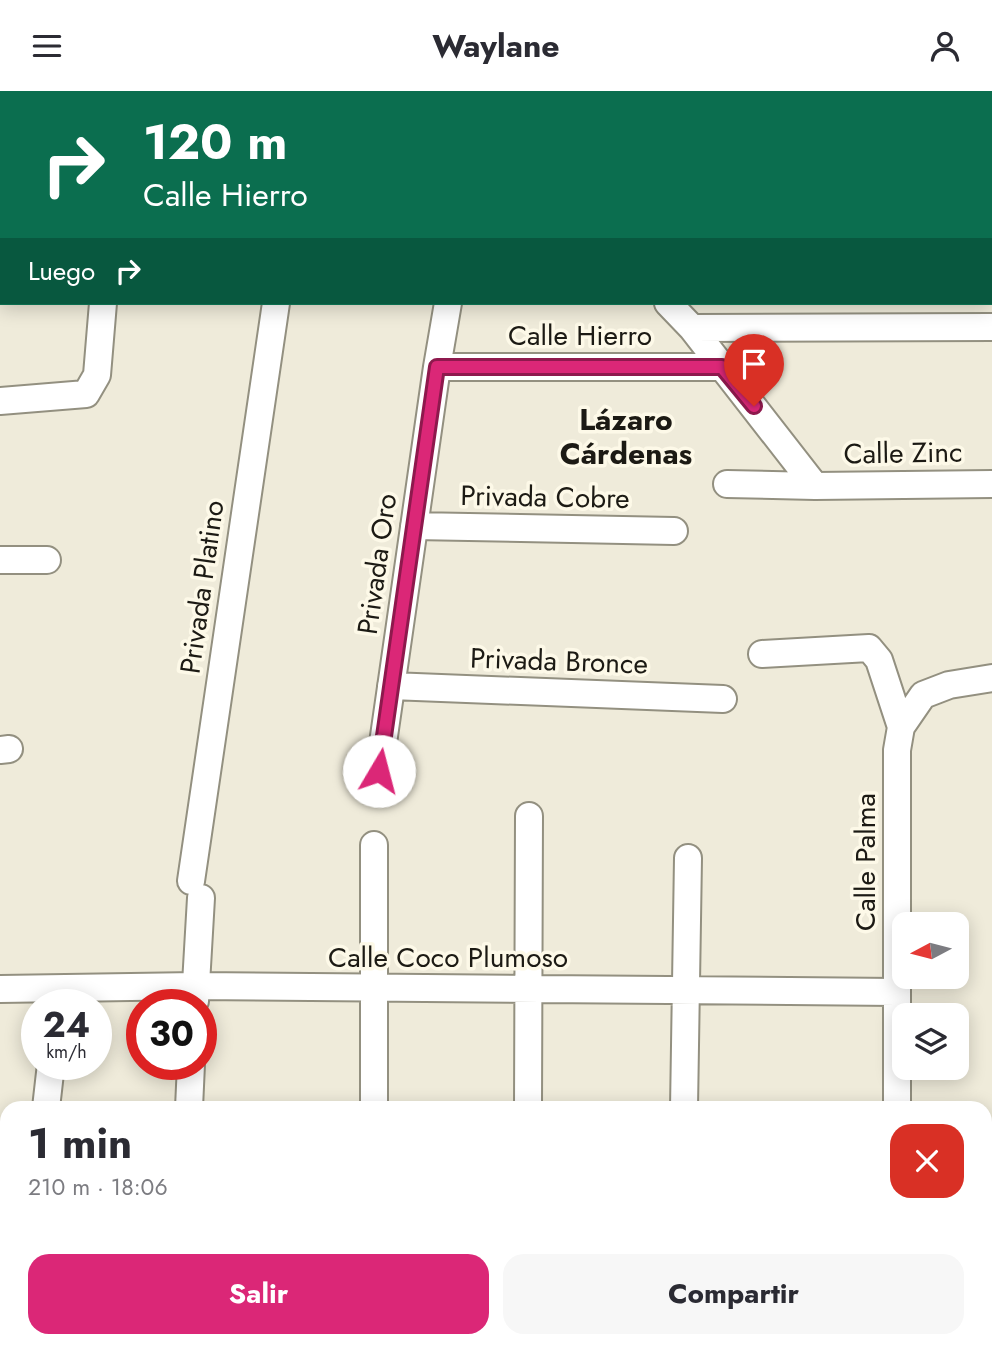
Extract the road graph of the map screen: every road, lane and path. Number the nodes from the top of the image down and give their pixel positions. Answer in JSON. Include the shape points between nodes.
{"nodes":[{"id":1,"x":103,"y":305,"type":"edge"},
{"id":2,"x":276,"y":305,"type":"edge"},
{"id":3,"x":448,"y":305,"type":"edge"},
{"id":4,"x":670,"y":305,"type":"edge"},
{"id":5,"x":992,"y":327,"type":"edge"},
{"id":6,"x":692,"y":328,"type":"junction"},
{"id":7,"x":437,"y":367,"type":"junction"},
{"id":8,"x":722,"y":367,"type":"junction"},
{"id":9,"x":0,"y":401,"type":"edge"},
{"id":10,"x":727,"y":484,"type":"dead end"},
{"id":11,"x":992,"y":484,"type":"edge"},
{"id":12,"x":816,"y":486,"type":"junction"},
{"id":13,"x":414,"y":526,"type":"junction"},
{"id":14,"x":674,"y":531,"type":"dead end"},
{"id":15,"x":47,"y":560,"type":"dead end"},
{"id":16,"x":0,"y":561,"type":"edge"},
{"id":17,"x":762,"y":654,"type":"dead end"},
{"id":18,"x":992,"y":678,"type":"edge"},
{"id":19,"x":391,"y":686,"type":"junction"},
{"id":20,"x":723,"y":699,"type":"dead end"},
{"id":21,"x":901,"y":727,"type":"junction"},
{"id":22,"x":379,"y":771,"type":"dead end"},
{"id":23,"x":529,"y":816,"type":"dead end"},
{"id":24,"x":374,"y":845,"type":"dead end"},
{"id":25,"x":688,"y":858,"type":"dead end"},
{"id":26,"x":374,"y":988,"type":"junction"},
{"id":27,"x":0,"y":989,"type":"edge"},
{"id":28,"x":195,"y":989,"type":"edge"},
{"id":29,"x":528,"y":989,"type":"junction"},
{"id":30,"x":686,"y":990,"type":"junction"},
{"id":31,"x":21,"y":992,"type":"edge"},
{"id":32,"x":896,"y":992,"type":"junction"},
{"id":33,"x":217,"y":994,"type":"edge"},
{"id":34,"x":49,"y":1080,"type":"edge"},
{"id":35,"x":190,"y":1080,"type":"edge"},
{"id":36,"x":47,"y":1101,"type":"edge"},
{"id":37,"x":189,"y":1101,"type":"edge"},
{"id":38,"x":374,"y":1101,"type":"edge"},
{"id":39,"x":528,"y":1101,"type":"edge"},
{"id":40,"x":684,"y":1101,"type":"edge"},
{"id":41,"x":897,"y":1101,"type":"edge"}],
"edges":[{"from":1,"to":9,"type":"street","via":[[97,375],[86,394]]},
{"from":2,"to":28,"type":"street","name":"Privada Platino","via":[[196,890]]},
{"from":3,"to":7,"type":"street","name":"Privada Oro"},
{"from":4,"to":6,"type":"street"},
{"from":5,"to":6,"type":"street"},
{"from":6,"to":8,"type":"street"},
{"from":7,"to":8,"type":"street","name":"Calle Hierro"},
{"from":7,"to":13,"type":"street","name":"Privada Oro"},
{"from":8,"to":12,"type":"street"},
{"from":10,"to":12,"type":"street","name":"Calle Zinc"},
{"from":11,"to":12,"type":"street","name":"Calle Zinc"},
{"from":13,"to":14,"type":"street","name":"Privada Cobre"},
{"from":13,"to":19,"type":"street","name":"Privada Oro"},
{"from":15,"to":16,"type":"street"},
{"from":17,"to":21,"type":"street","via":[[869,648],[879,660]]},
{"from":18,"to":21,"type":"street","name":"Calle Palma","via":[[923,695]]},
{"from":19,"to":20,"type":"street","name":"Privada Bronce"},
{"from":19,"to":22,"type":"street","name":"Privada Oro"},
{"from":21,"to":32,"type":"street","name":"Calle Palma","via":[[897,750]]},
{"from":23,"to":29,"type":"street"},
{"from":24,"to":26,"type":"street"},
{"from":25,"to":30,"type":"street"},
{"from":26,"to":29,"type":"street","name":"Calle Coco Plumoso"},
{"from":26,"to":33,"type":"street","name":"Calle Coco Plumoso"},
{"from":26,"to":38,"type":"street"},
{"from":27,"to":31,"type":"street","name":"Calle Coco Plumoso"},
{"from":29,"to":30,"type":"street","name":"Calle Coco Plumoso"},
{"from":29,"to":39,"type":"street"},
{"from":30,"to":32,"type":"street","name":"Calle Coco Plumoso"},
{"from":30,"to":40,"type":"street"},
{"from":32,"to":41,"type":"street","name":"Calle Palma"},
{"from":34,"to":36,"type":"street"},
{"from":35,"to":37,"type":"street"}]}
